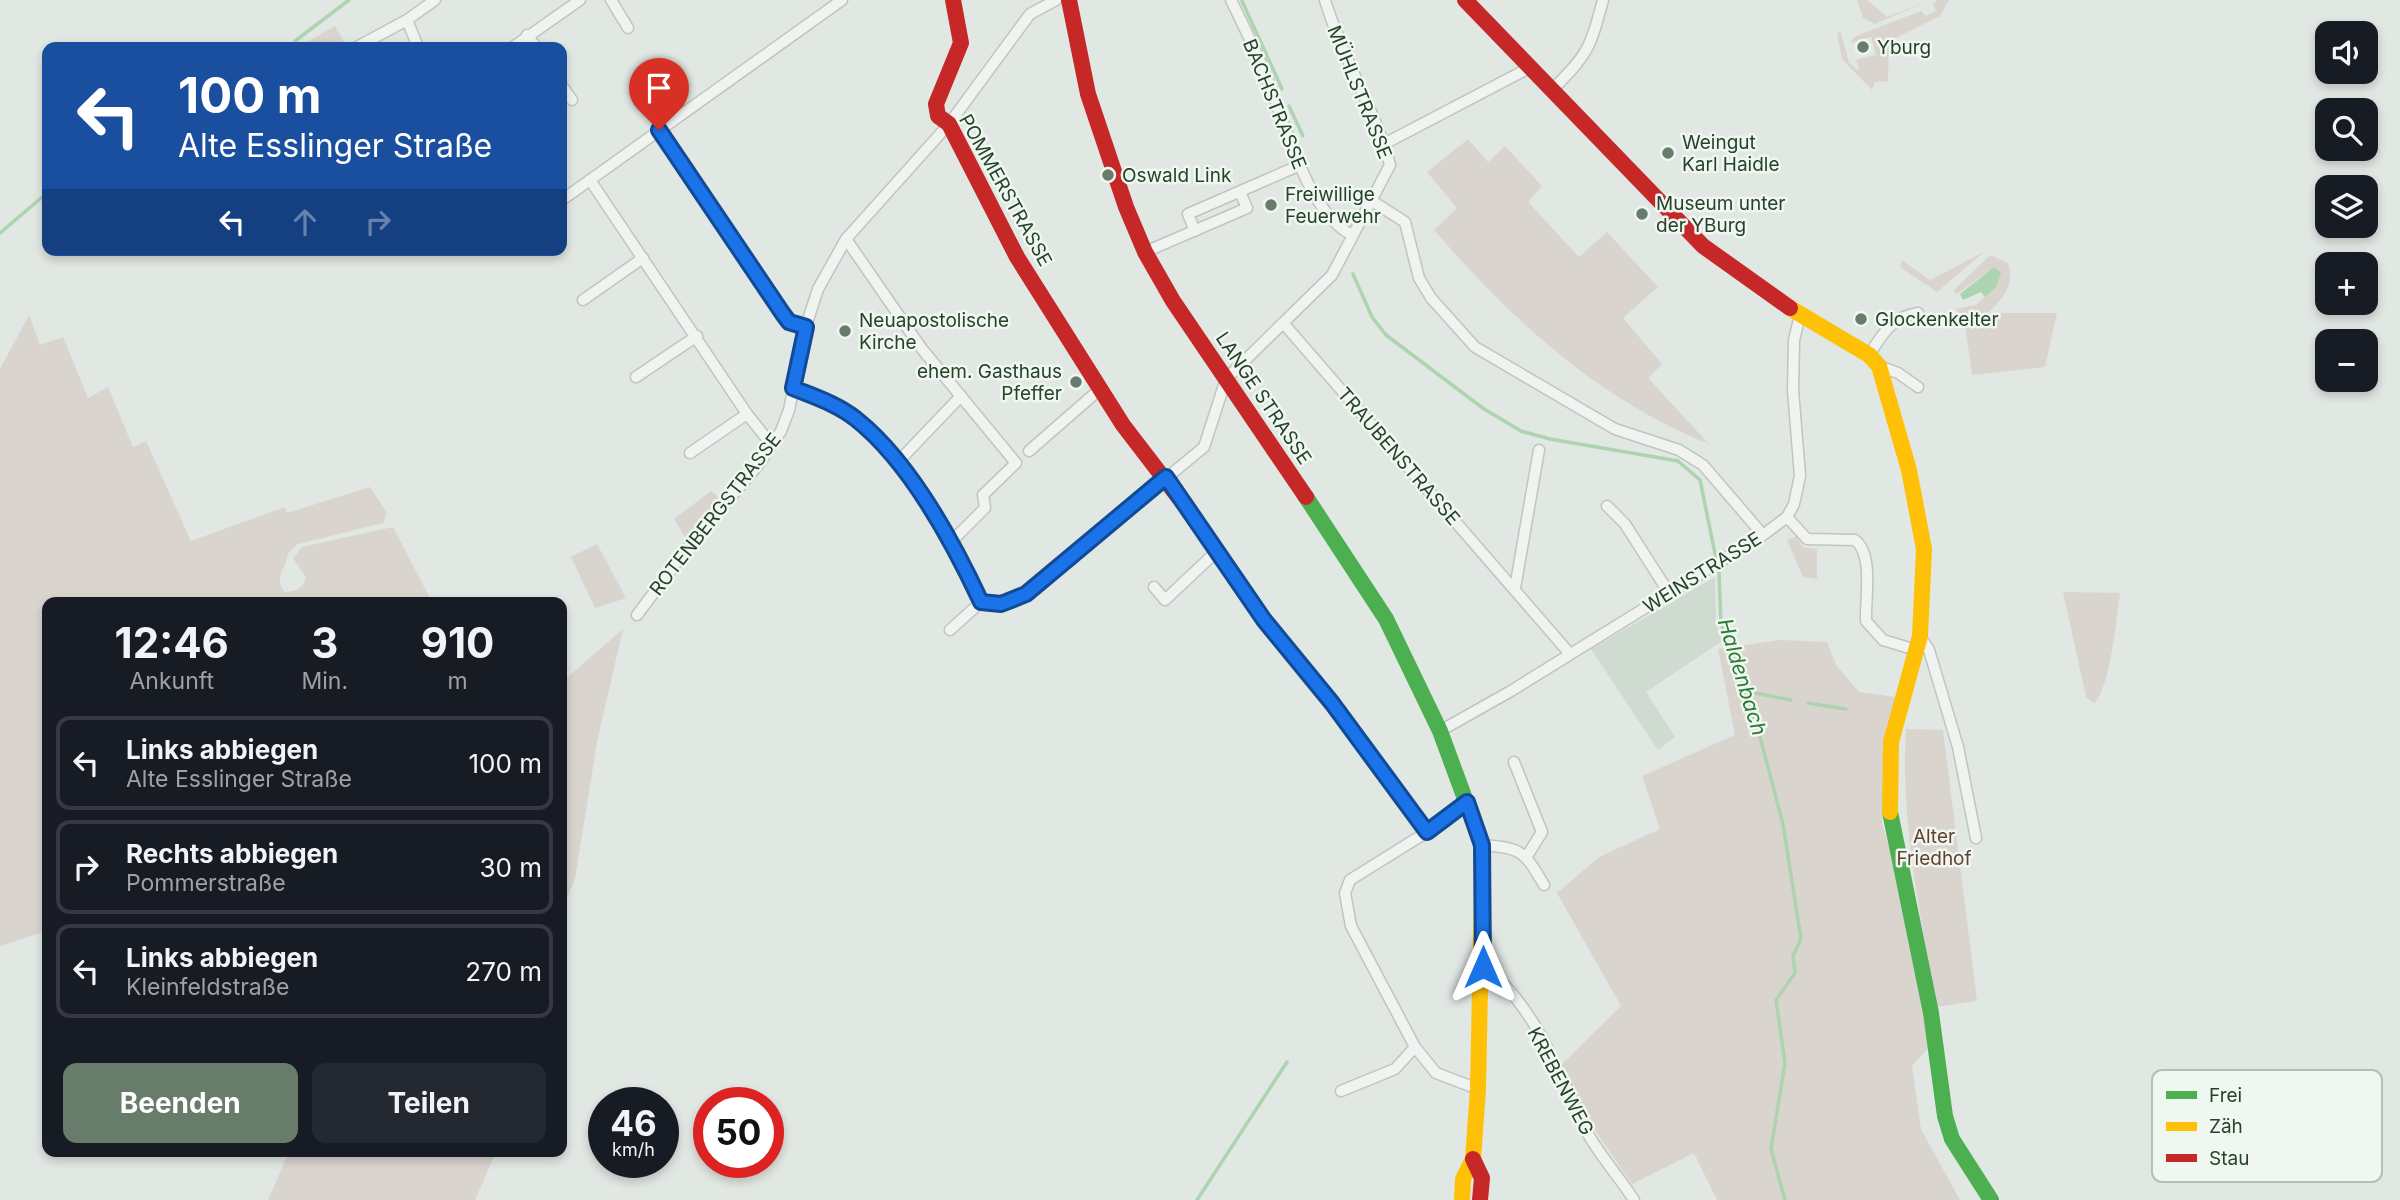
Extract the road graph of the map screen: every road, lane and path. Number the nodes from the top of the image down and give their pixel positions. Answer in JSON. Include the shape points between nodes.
{"nodes":[{"id":1,"x":435,"y":0,"type":"edge"},
{"id":2,"x":580,"y":0,"type":"edge"},
{"id":3,"x":611,"y":0,"type":"edge"},
{"id":4,"x":842,"y":0,"type":"edge"},
{"id":5,"x":953,"y":0,"type":"edge"},
{"id":6,"x":1056,"y":0,"type":"edge"},
{"id":7,"x":1069,"y":0,"type":"edge"},
{"id":8,"x":1231,"y":0,"type":"edge"},
{"id":9,"x":1325,"y":0,"type":"edge"},
{"id":10,"x":1465,"y":0,"type":"edge"},
{"id":11,"x":1602,"y":0,"type":"edge"},
{"id":12,"x":407,"y":20,"type":"junction"},
{"id":13,"x":628,"y":29,"type":"dead end"},
{"id":14,"x":527,"y":35,"type":"junction"},
{"id":15,"x":366,"y":42,"type":"edge"},
{"id":16,"x":416,"y":42,"type":"edge"},
{"id":17,"x":519,"y":42,"type":"edge"},
{"id":18,"x":532,"y":42,"type":"edge"},
{"id":19,"x":1531,"y":67,"type":"junction"},
{"id":20,"x":1552,"y":90,"type":"junction"},
{"id":21,"x":567,"y":93,"type":"edge"},
{"id":22,"x":572,"y":100,"type":"dead end"},
{"id":23,"x":949,"y":124,"type":"junction"},
{"id":24,"x":659,"y":130,"type":"junction"},
{"id":25,"x":1384,"y":144,"type":"junction"},
{"id":26,"x":1298,"y":166,"type":"junction"},
{"id":27,"x":590,"y":180,"type":"junction"},
{"id":28,"x":1240,"y":192,"type":"junction"},
{"id":29,"x":567,"y":196,"type":"edge"},
{"id":30,"x":1372,"y":201,"type":"junction"},
{"id":31,"x":1195,"y":231,"type":"junction"},
{"id":32,"x":1352,"y":236,"type":"junction"},
{"id":33,"x":846,"y":239,"type":"junction"},
{"id":34,"x":1145,"y":251,"type":"junction"},
{"id":35,"x":643,"y":258,"type":"junction"},
{"id":36,"x":583,"y":300,"type":"dead end"},
{"id":37,"x":1918,"y":313,"type":"dead end"},
{"id":38,"x":1800,"y":315,"type":"junction"},
{"id":39,"x":1284,"y":324,"type":"junction"},
{"id":40,"x":806,"y":327,"type":"junction"},
{"id":41,"x":697,"y":336,"type":"junction"},
{"id":42,"x":1874,"y":361,"type":"junction"},
{"id":43,"x":636,"y":377,"type":"dead end"},
{"id":44,"x":1226,"y":379,"type":"junction"},
{"id":45,"x":1918,"y":387,"type":"dead end"},
{"id":46,"x":793,"y":388,"type":"junction"},
{"id":47,"x":1100,"y":390,"type":"junction"},
{"id":48,"x":961,"y":396,"type":"junction"},
{"id":49,"x":747,"y":414,"type":"junction"},
{"id":50,"x":771,"y":444,"type":"junction"},
{"id":51,"x":1539,"y":450,"type":"dead end"},
{"id":52,"x":1029,"y":451,"type":"dead end"},
{"id":53,"x":690,"y":453,"type":"dead end"},
{"id":54,"x":897,"y":463,"type":"junction"},
{"id":55,"x":1166,"y":477,"type":"junction"},
{"id":56,"x":1607,"y":506,"type":"dead end"},
{"id":57,"x":1787,"y":517,"type":"junction"},
{"id":58,"x":1763,"y":535,"type":"junction"},
{"id":59,"x":952,"y":541,"type":"junction"},
{"id":60,"x":1217,"y":551,"type":"junction"},
{"id":61,"x":1154,"y":587,"type":"dead end"},
{"id":62,"x":1514,"y":587,"type":"junction"},
{"id":63,"x":1669,"y":593,"type":"junction"},
{"id":64,"x":981,"y":602,"type":"junction"},
{"id":65,"x":637,"y":615,"type":"dead end"},
{"id":66,"x":950,"y":630,"type":"dead end"},
{"id":67,"x":1918,"y":643,"type":"junction"},
{"id":68,"x":1570,"y":654,"type":"junction"},
{"id":69,"x":1440,"y":731,"type":"junction"},
{"id":70,"x":1514,"y":762,"type":"dead end"},
{"id":71,"x":1467,"y":802,"type":"junction"},
{"id":72,"x":1427,"y":832,"type":"junction"},
{"id":73,"x":1976,"y":838,"type":"dead end"},
{"id":74,"x":1482,"y":845,"type":"junction"},
{"id":75,"x":1527,"y":856,"type":"junction"},
{"id":76,"x":1544,"y":886,"type":"dead end"},
{"id":77,"x":1483,"y":967,"type":"junction"},
{"id":78,"x":1415,"y":1047,"type":"junction"},
{"id":79,"x":1478,"y":1089,"type":"junction"},
{"id":80,"x":1341,"y":1091,"type":"dead end"},
{"id":81,"x":1473,"y":1159,"type":"junction"},
{"id":82,"x":1462,"y":1200,"type":"edge"},
{"id":83,"x":1480,"y":1200,"type":"edge"},
{"id":84,"x":1634,"y":1200,"type":"edge"},
{"id":85,"x":1991,"y":1200,"type":"edge"}],
"edges":[{"from":1,"to":12,"type":"street"},
{"from":2,"to":14,"type":"street"},
{"from":3,"to":13,"type":"street"},
{"from":4,"to":24,"type":"street"},
{"from":5,"to":23,"type":"street","name":"POMMERSTRASSE","via":[[961,43],[936,104],[938,116]]},
{"from":6,"to":23,"type":"street","name":"ROTENBERGSTRASSE","via":[[1030,14]]},
{"from":7,"to":34,"type":"street","name":"LANGE STRASSE","via":[[1088,94]]},
{"from":8,"to":26,"type":"street","name":"BACHSTRASSE","via":[[1268,81]]},
{"from":9,"to":25,"type":"street","name":"MÜHLSTRASSE","via":[[1348,66]]},
{"from":10,"to":19,"type":"street"},
{"from":11,"to":20,"type":"street","via":[[1583,59]]},
{"from":12,"to":15,"type":"street"},
{"from":12,"to":16,"type":"street"},
{"from":14,"to":17,"type":"street"},
{"from":14,"to":18,"type":"street"},
{"from":19,"to":20,"type":"street"},
{"from":19,"to":25,"type":"street"},
{"from":20,"to":38,"type":"street","via":[[1703,246]]},
{"from":21,"to":22,"type":"street"},
{"from":23,"to":33,"type":"street","name":"ROTENBERGSTRASSE"},
{"from":23,"to":47,"type":"street","name":"POMMERSTRASSE","via":[[1017,257]]},
{"from":24,"to":27,"type":"street"},
{"from":24,"to":40,"type":"street","via":[[783,314],[789,322]]},
{"from":25,"to":30,"type":"street","name":"MÜHLSTRASSE","via":[[1390,165]]},
{"from":26,"to":28,"type":"street"},
{"from":26,"to":32,"type":"street","name":"BACHSTRASSE","via":[[1323,206]]},
{"from":27,"to":29,"type":"street"},
{"from":27,"to":35,"type":"street"},
{"from":28,"to":31,"type":"street","via":[[1247,208]]},
{"from":28,"to":31,"type":"street","via":[[1188,214]]},
{"from":30,"to":32,"type":"street","name":"MÜHLSTRASSE"},
{"from":30,"to":58,"type":"street","via":[[1405,222],[1419,278],[1475,347],[1615,429],[1679,450],[1703,465]]},
{"from":31,"to":34,"type":"street"},
{"from":32,"to":39,"type":"street","name":"MÜHLSTRASSE","via":[[1332,275]]},
{"from":33,"to":40,"type":"street","name":"ROTENBERGSTRASSE","via":[[818,289]]},
{"from":33,"to":48,"type":"street","via":[[922,349]]},
{"from":34,"to":44,"type":"street","name":"LANGE STRASSE"},
{"from":35,"to":36,"type":"street"},
{"from":35,"to":41,"type":"street"},
{"from":37,"to":42,"type":"street","via":[[1889,324]]},
{"from":38,"to":42,"type":"street"},
{"from":38,"to":57,"type":"street","via":[[1794,340],[1793,390],[1800,476]]},
{"from":39,"to":44,"type":"street","name":"MÜHLSTRASSE"},
{"from":39,"to":62,"type":"street","name":"TRAUBENSTRASSE"},
{"from":40,"to":46,"type":"street","name":"ROTENBERGSTRASSE"},
{"from":41,"to":43,"type":"street"},
{"from":41,"to":49,"type":"street"},
{"from":42,"to":45,"type":"street"},
{"from":42,"to":67,"type":"street","via":[[1909,470],[1924,549]]},
{"from":44,"to":55,"type":"street","via":[[1204,447]]},
{"from":44,"to":69,"type":"street","name":"LANGE STRASSE","via":[[1386,619]]},
{"from":46,"to":50,"type":"street","name":"ROTENBERGSTRASSE","via":[[781,431]]},
{"from":46,"to":54,"type":"street","via":[[829,402],[857,420]]},
{"from":47,"to":52,"type":"street"},
{"from":47,"to":55,"type":"street","name":"POMMERSTRASSE"},
{"from":48,"to":54,"type":"street"},
{"from":48,"to":59,"type":"street","via":[[1016,463],[983,495],[985,508]]},
{"from":49,"to":50,"type":"street"},
{"from":49,"to":53,"type":"street"},
{"from":50,"to":65,"type":"street","name":"ROTENBERGSTRASSE"},
{"from":51,"to":62,"type":"street"},
{"from":54,"to":59,"type":"street"},
{"from":55,"to":60,"type":"street","name":"POMMERSTRASSE"},
{"from":55,"to":64,"type":"street","via":[[1026,594],[1001,604]]},
{"from":56,"to":63,"type":"street","via":[[1625,524]]},
{"from":57,"to":58,"type":"street","name":"WEINSTRASSE"},
{"from":57,"to":67,"type":"street","via":[[1807,539],[1859,543],[1866,559],[1866,621],[1883,640]]},
{"from":58,"to":63,"type":"street","name":"WEINSTRASSE"},
{"from":59,"to":64,"type":"street"},
{"from":60,"to":61,"type":"street","via":[[1166,600]]},
{"from":60,"to":72,"type":"street","name":"POMMERSTRASSE","via":[[1264,620]]},
{"from":62,"to":68,"type":"street","name":"TRAUBENSTRASSE"},
{"from":63,"to":68,"type":"street","name":"WEINSTRASSE"},
{"from":64,"to":66,"type":"street"},
{"from":67,"to":73,"type":"street","via":[[1929,650],[1958,747]]},
{"from":67,"to":85,"type":"street","via":[[1891,742],[1890,811],[1931,1013],[1941,1098],[1952,1139]]},
{"from":68,"to":69,"type":"street","name":"WEINSTRASSE"},
{"from":69,"to":71,"type":"street","name":"LANGE STRASSE"},
{"from":70,"to":75,"type":"street","via":[[1542,832]]},
{"from":71,"to":72,"type":"street"},
{"from":71,"to":74,"type":"street","name":"LANGE STRASSE"},
{"from":72,"to":78,"type":"street","via":[[1350,880],[1345,893],[1351,926]]},
{"from":74,"to":75,"type":"street","via":[[1515,847]]},
{"from":74,"to":77,"type":"street","name":"LANGE STRASSE"},
{"from":75,"to":76,"type":"street"},
{"from":77,"to":79,"type":"street","name":"LANGE STRASSE"},
{"from":77,"to":84,"type":"street","name":"KREBENWEG","via":[[1501,979],[1545,1043],[1590,1136]]},
{"from":78,"to":79,"type":"street","via":[[1436,1073]]},
{"from":78,"to":80,"type":"street","via":[[1395,1069]]},
{"from":79,"to":81,"type":"street","name":"LANGE STRASSE"},
{"from":81,"to":82,"type":"street","via":[[1463,1179]]},
{"from":81,"to":83,"type":"street","via":[[1482,1178]]}]}
